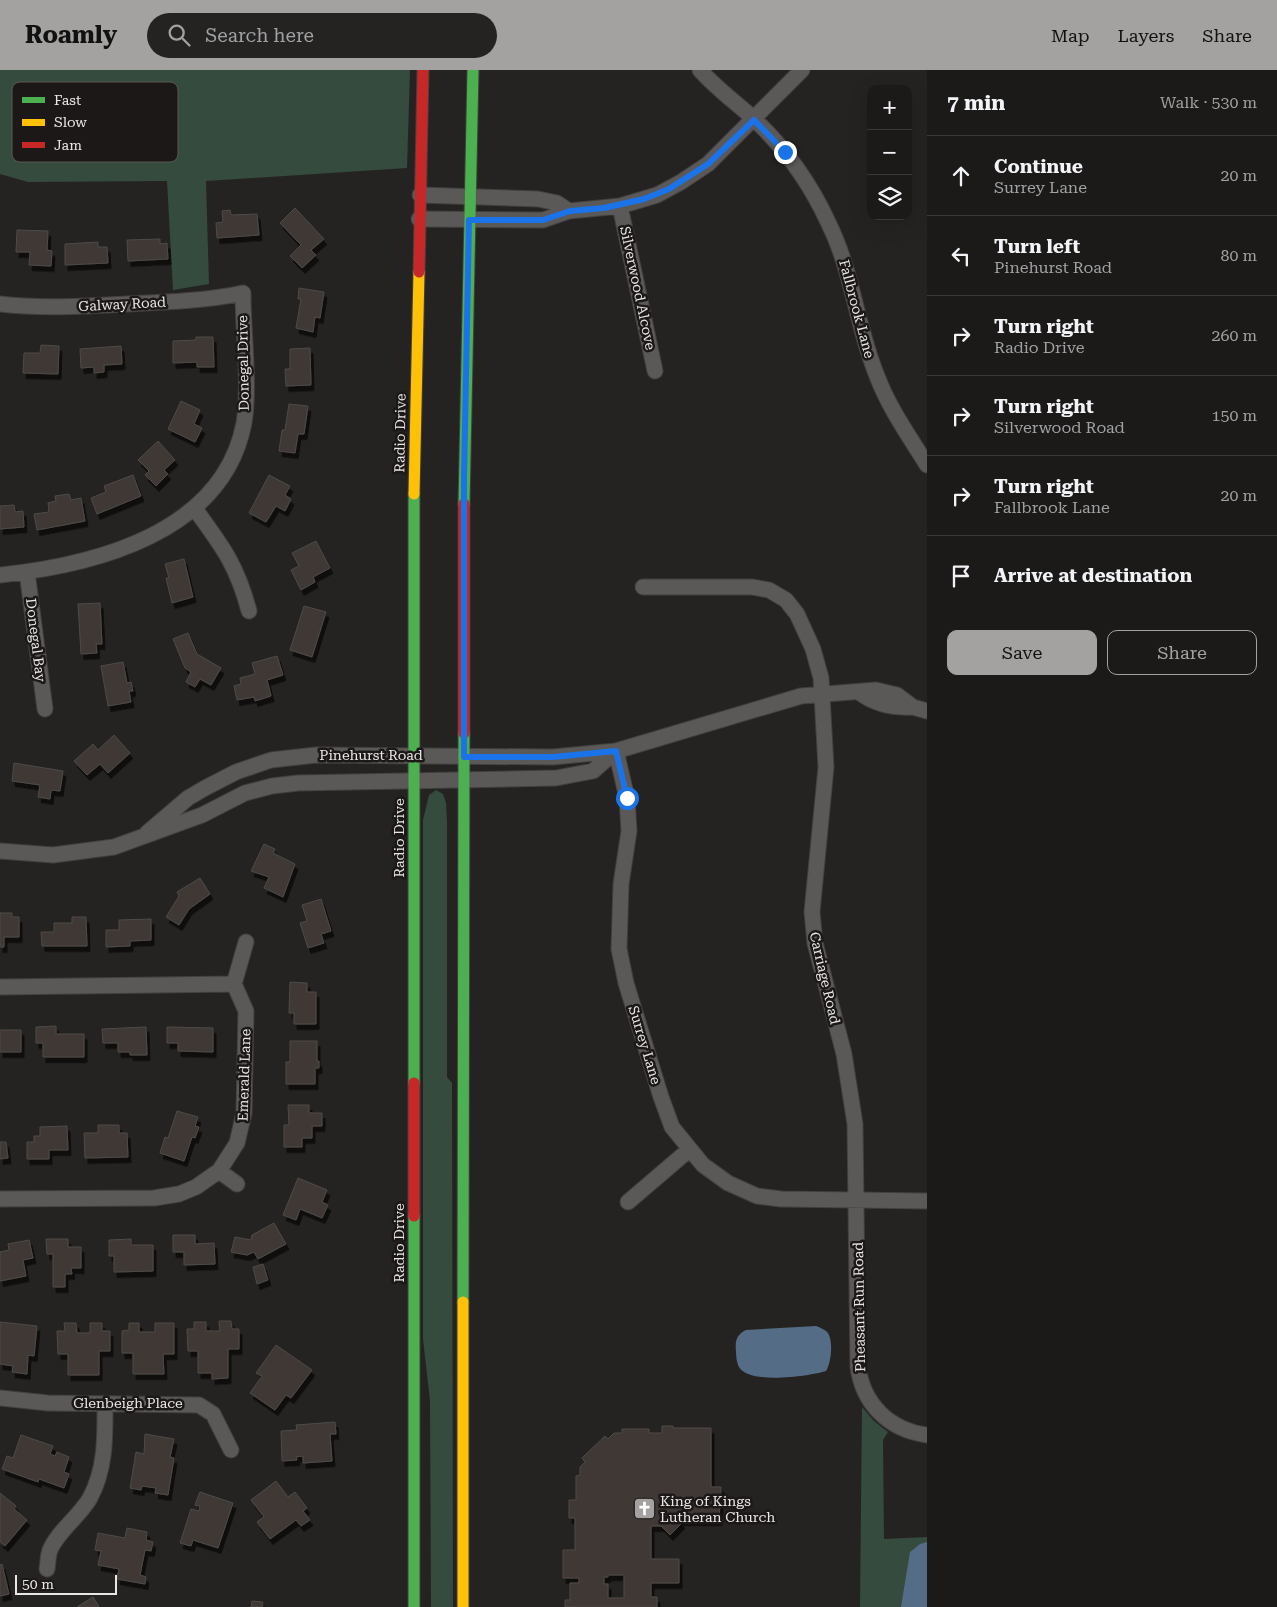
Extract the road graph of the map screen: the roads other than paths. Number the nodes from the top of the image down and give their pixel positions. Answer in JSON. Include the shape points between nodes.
{"nodes":[{"id":1,"x":424,"y":70,"type":"edge"},
{"id":2,"x":473,"y":70,"type":"edge"},
{"id":3,"x":700,"y":70,"type":"edge"},
{"id":4,"x":802,"y":70,"type":"edge"},
{"id":5,"x":754,"y":120,"type":"junction"},
{"id":6,"x":420,"y":196,"type":"junction"},
{"id":7,"x":469,"y":197,"type":"junction"},
{"id":8,"x":620,"y":206,"type":"junction"},
{"id":9,"x":570,"y":211,"type":"junction"},
{"id":10,"x":419,"y":219,"type":"junction"},
{"id":11,"x":469,"y":220,"type":"junction"},
{"id":12,"x":243,"y":293,"type":"joint"},
{"id":13,"x":0,"y":304,"type":"edge"},
{"id":14,"x":655,"y":371,"type":"dead end"},
{"id":15,"x":927,"y":465,"type":"edge"},
{"id":16,"x":195,"y":509,"type":"junction"},
{"id":17,"x":27,"y":572,"type":"junction"},
{"id":18,"x":0,"y":575,"type":"edge"},
{"id":19,"x":644,"y":587,"type":"dead end"},
{"id":20,"x":249,"y":611,"type":"dead end"},
{"id":21,"x":822,"y":694,"type":"junction"},
{"id":22,"x":45,"y":709,"type":"dead end"},
{"id":23,"x":920,"y":709,"type":"edge"},
{"id":24,"x":616,"y":751,"type":"junction"},
{"id":25,"x":413,"y":755,"type":"junction"},
{"id":26,"x":464,"y":757,"type":"junction"},
{"id":27,"x":464,"y":779,"type":"junction"},
{"id":28,"x":413,"y":781,"type":"junction"},
{"id":29,"x":148,"y":833,"type":"junction"},
{"id":30,"x":0,"y":851,"type":"edge"},
{"id":31,"x":246,"y":942,"type":"dead end"},
{"id":32,"x":234,"y":984,"type":"junction"},
{"id":33,"x":0,"y":987,"type":"edge"},
{"id":34,"x":690,"y":1149,"type":"junction"},
{"id":35,"x":219,"y":1171,"type":"junction"},
{"id":36,"x":237,"y":1184,"type":"dead end"},
{"id":37,"x":0,"y":1199,"type":"edge"},
{"id":38,"x":927,"y":1200,"type":"edge"},
{"id":39,"x":858,"y":1201,"type":"junction"},
{"id":40,"x":628,"y":1202,"type":"dead end"},
{"id":41,"x":0,"y":1398,"type":"edge"},
{"id":42,"x":105,"y":1404,"type":"junction"},
{"id":43,"x":927,"y":1435,"type":"edge"},
{"id":44,"x":231,"y":1450,"type":"dead end"},
{"id":45,"x":47,"y":1569,"type":"dead end"},
{"id":46,"x":415,"y":1606,"type":"edge"},
{"id":47,"x":464,"y":1607,"type":"edge"}],
"edges":[{"from":1,"to":6,"type":"main road","name":"Radio Drive"},
{"from":2,"to":7,"type":"main road"},
{"from":3,"to":5,"type":"street","name":"Fallbrook Lane"},
{"from":4,"to":5,"type":"street"},
{"from":5,"to":8,"type":"street","via":[[708,164],[681,182],[657,195]]},
{"from":5,"to":15,"type":"street","name":"Fallbrook Lane","via":[[785,152],[828,221],[846,264],[876,376]]},
{"from":6,"to":7,"type":"street"},
{"from":6,"to":10,"type":"main road","name":"Radio Drive"},
{"from":7,"to":9,"type":"street","via":[[543,200]]},
{"from":7,"to":11,"type":"main road"},
{"from":8,"to":9,"type":"street"},
{"from":8,"to":14,"type":"street","name":"Silverwood Alcove"},
{"from":9,"to":11,"type":"street","via":[[534,221]]},
{"from":10,"to":11,"type":"street"},
{"from":10,"to":25,"type":"main road","name":"Radio Drive"},
{"from":11,"to":26,"type":"main road","via":[[464,469]]},
{"from":12,"to":13,"type":"street","name":"Galway Road","via":[[221,298],[79,306]]},
{"from":12,"to":16,"type":"street","name":"Donegal Drive","via":[[244,423],[220,482]]},
{"from":16,"to":17,"type":"street","name":"Donegal Drive","via":[[166,528],[128,546],[59,568]]},
{"from":16,"to":20,"type":"street","via":[[231,558]]},
{"from":17,"to":18,"type":"street","name":"Donegal Drive"},
{"from":17,"to":22,"type":"street","name":"Donegal Bay"},
{"from":19,"to":21,"type":"street","name":"Carriage Road","via":[[752,587],[769,590],[786,600],[797,614],[813,649]]},
{"from":21,"to":23,"type":"street","name":"Pinehurst Road","via":[[860,693],[872,702]]},
{"from":21,"to":24,"type":"street","name":"Pinehurst Road","via":[[801,696]]},
{"from":21,"to":39,"type":"street","name":"Carriage Road","via":[[826,767],[812,912],[815,943],[851,1091]]},
{"from":24,"to":26,"type":"street","name":"Pinehurst Road","via":[[553,757]]},
{"from":24,"to":27,"type":"street","name":"Pinehurst Road","via":[[593,771],[579,774]]},
{"from":24,"to":34,"type":"street","name":"Surrey Lane","via":[[627,798],[629,831],[621,884],[621,957],[660,1097],[672,1127]]},
{"from":25,"to":26,"type":"street","name":"Pinehurst Road"},
{"from":25,"to":28,"type":"main road","name":"Radio Drive"},
{"from":25,"to":29,"type":"street","name":"Pinehurst Road","via":[[316,755],[259,764],[223,778],[188,798]]},
{"from":26,"to":27,"type":"main road"},
{"from":27,"to":28,"type":"street","name":"Pinehurst Road"},
{"from":27,"to":47,"type":"main road"},
{"from":28,"to":29,"type":"street","name":"Pinehurst Road","via":[[272,786],[238,796],[202,814]]},
{"from":28,"to":46,"type":"main road","name":"Radio Drive"},
{"from":29,"to":30,"type":"street","name":"Pinehurst Road","via":[[114,847],[86,852],[53,855]]},
{"from":31,"to":32,"type":"street"},
{"from":32,"to":33,"type":"street"},
{"from":32,"to":35,"type":"street","name":"Emerald Lane","via":[[246,1011],[244,1113],[237,1143]]},
{"from":34,"to":39,"type":"street","name":"Surrey Lane","via":[[703,1165],[728,1183],[757,1196]]},
{"from":34,"to":40,"type":"street"},
{"from":35,"to":36,"type":"street"},
{"from":35,"to":37,"type":"street","name":"Emerald Lane","via":[[196,1187],[154,1198]]},
{"from":38,"to":39,"type":"street"},
{"from":39,"to":43,"type":"street","name":"Pheasant Run Road","via":[[860,1383],[868,1399],[886,1419],[902,1428]]},
{"from":41,"to":42,"type":"street","name":"Glenbeigh Place","via":[[23,1402]]},
{"from":42,"to":44,"type":"street","name":"Glenbeigh Place","via":[[199,1404],[213,1414]]},
{"from":42,"to":45,"type":"street","via":[[105,1453],[99,1478],[78,1516],[50,1550]]}]}
